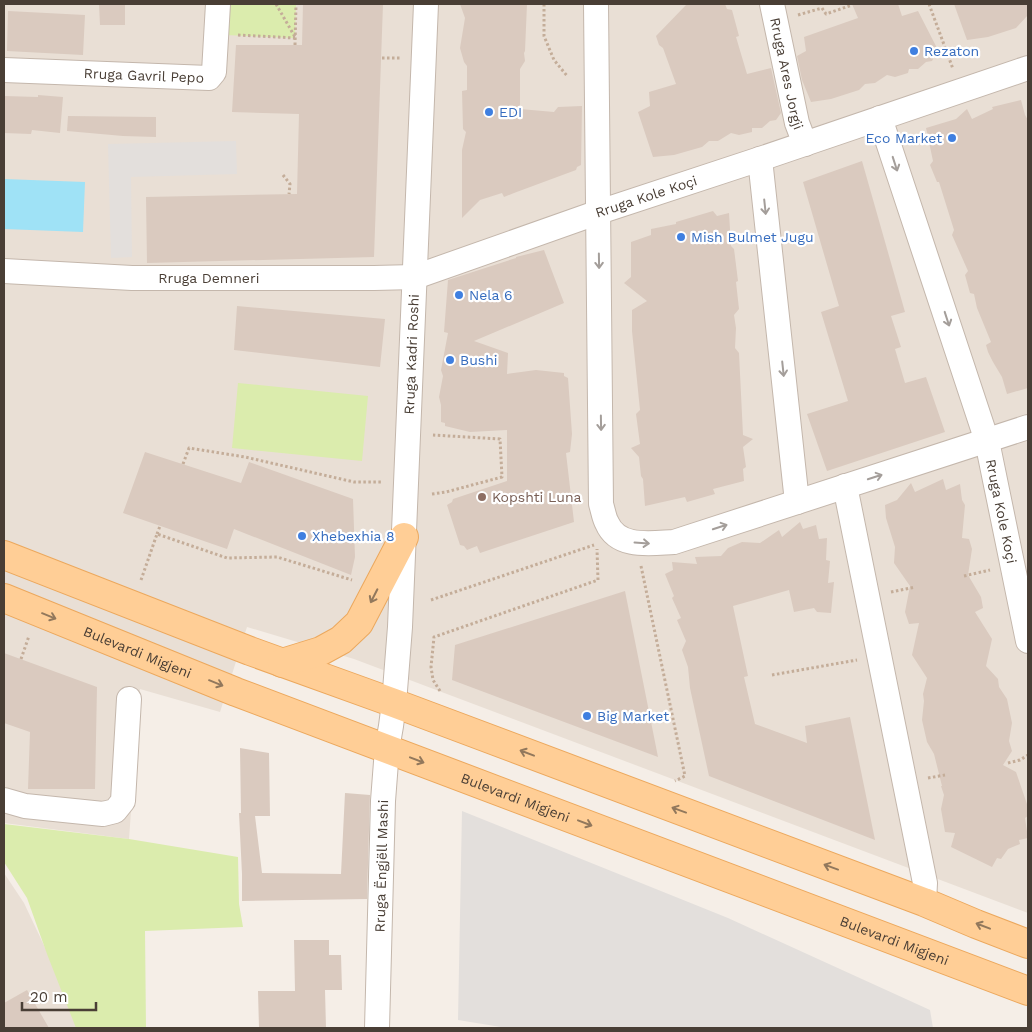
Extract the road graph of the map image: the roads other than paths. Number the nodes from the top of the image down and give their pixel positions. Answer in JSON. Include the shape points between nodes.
{"nodes":[{"id":1,"x":218,"y":4,"type":"edge"},
{"id":2,"x":426,"y":4,"type":"edge"},
{"id":3,"x":596,"y":4,"type":"edge"},
{"id":4,"x":772,"y":4,"type":"edge"},
{"id":5,"x":1028,"y":68,"type":"edge"},
{"id":6,"x":4,"y":70,"type":"edge"},
{"id":7,"x":880,"y":118,"type":"junction"},
{"id":8,"x":805,"y":144,"type":"junction"},
{"id":9,"x":760,"y":159,"type":"junction"},
{"id":10,"x":599,"y":212,"type":"junction"},
{"id":11,"x":4,"y":272,"type":"edge"},
{"id":12,"x":415,"y":277,"type":"junction"},
{"id":13,"x":1028,"y":427,"type":"edge"},
{"id":14,"x":987,"y":441,"type":"junction"},
{"id":15,"x":845,"y":486,"type":"junction"},
{"id":16,"x":797,"y":502,"type":"junction"},
{"id":17,"x":404,"y":537,"type":"junction"},
{"id":18,"x":4,"y":555,"type":"edge"},
{"id":19,"x":4,"y":598,"type":"edge"},
{"id":20,"x":1028,"y":641,"type":"edge"},
{"id":21,"x":282,"y":663,"type":"junction"},
{"id":22,"x":129,"y":699,"type":"dead end"},
{"id":23,"x":394,"y":704,"type":"junction"},
{"id":24,"x":387,"y":749,"type":"junction"},
{"id":25,"x":4,"y":800,"type":"edge"},
{"id":26,"x":924,"y":902,"type":"junction"},
{"id":27,"x":1028,"y":944,"type":"edge"},
{"id":28,"x":1028,"y":991,"type":"edge"},
{"id":29,"x":377,"y":1028,"type":"edge"}],
"edges":[{"from":1,"to":6,"type":"street","name":"Rruga Gavril Pepo","via":[[214,72],[209,78]]},
{"from":2,"to":12,"type":"street","name":"Rruga Kadri Roshi"},
{"from":3,"to":10,"type":"street"},
{"from":4,"to":8,"type":"street","name":"Rruga Ares Jorgji","via":[[797,122]]},
{"from":5,"to":7,"type":"street","name":"Rruga Kole Koçi"},
{"from":7,"to":8,"type":"street","name":"Rruga Kole Koçi"},
{"from":7,"to":14,"type":"street","name":"Rruga Kole Koçi","one_way":true},
{"from":8,"to":9,"type":"street","name":"Rruga Kole Koçi"},
{"from":9,"to":10,"type":"street","name":"Rruga Kole Koçi"},
{"from":9,"to":16,"type":"street","one_way":true},
{"from":10,"to":12,"type":"street","name":"Rruga Kole Koçi"},
{"from":10,"to":16,"type":"street","name":"Rruga Kole Koçi","one_way":true,"via":[[601,504],[612,532],[623,540],[636,543],[674,542]]},
{"from":11,"to":12,"type":"street","name":"Rruga Demneri","via":[[142,278]]},
{"from":12,"to":17,"type":"street","name":"Rruga Kadri Roshi"},
{"from":13,"to":14,"type":"street","name":"Rruga Kole Koçi"},
{"from":15,"to":14,"type":"street","name":"Rruga Kole Koçi","one_way":true},
{"from":14,"to":20,"type":"street","name":"Rruga Kole Koçi"},
{"from":15,"to":16,"type":"street","name":"Rruga Kole Koçi"},
{"from":15,"to":26,"type":"street","via":[[925,883]]},
{"from":17,"to":21,"type":"main road","one_way":true,"via":[[359,623],[321,651]]},
{"from":17,"to":23,"type":"street","name":"Rruga Kadri Roshi"},
{"from":18,"to":21,"type":"main road"},
{"from":19,"to":24,"type":"main road","name":"Bulevardi Migjeni","one_way":true},
{"from":21,"to":23,"type":"main road"},
{"from":22,"to":25,"type":"street","via":[[123,801],[115,811],[103,814],[24,806]]},
{"from":23,"to":24,"type":"street","name":"Rruga Ëngjëll Mashi"},
{"from":26,"to":23,"type":"main road","one_way":true},
{"from":24,"to":28,"type":"main road","name":"Bulevardi Migjeni","one_way":true},
{"from":24,"to":29,"type":"street","name":"Rruga Ëngjëll Mashi"},
{"from":27,"to":26,"type":"main road","one_way":true}]}
